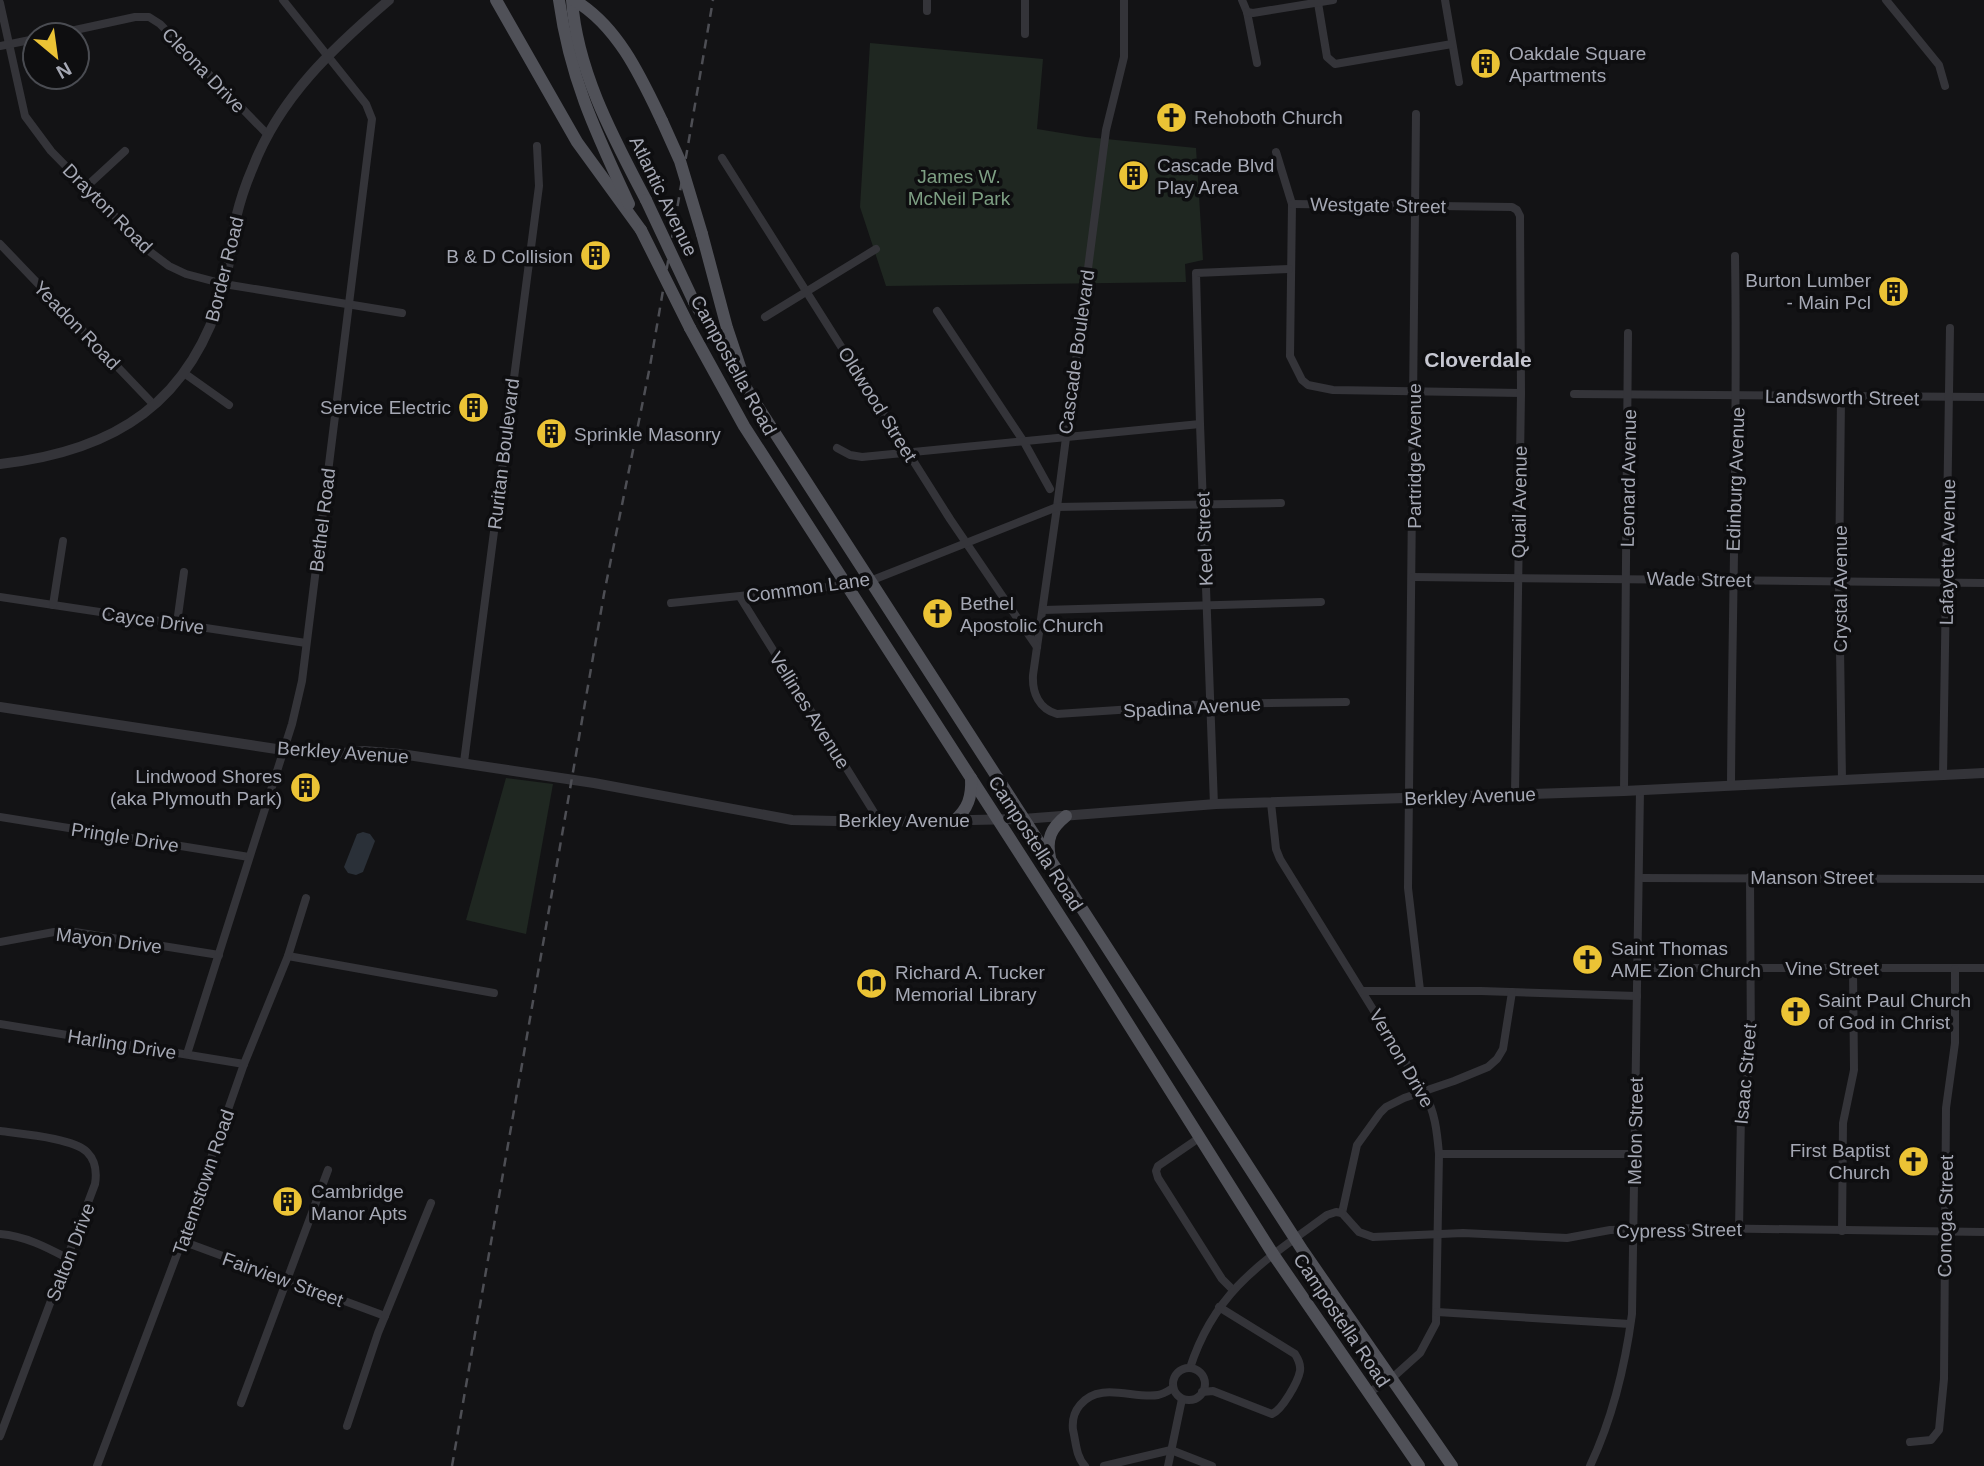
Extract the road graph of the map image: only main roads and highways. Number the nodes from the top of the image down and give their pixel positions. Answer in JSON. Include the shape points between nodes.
{"nodes":[{"id":1,"x":496,"y":0,"type":"edge"},
{"id":2,"x":559,"y":0,"type":"edge"},
{"id":3,"x":573,"y":0,"type":"edge"},
{"id":4,"x":641,"y":230,"type":"junction"},
{"id":5,"x":751,"y":396,"type":"junction"},
{"id":6,"x":971,"y":778,"type":"junction"},
{"id":7,"x":1066,"y":816,"type":"road end"},
{"id":8,"x":954,"y":821,"type":"road end"},
{"id":9,"x":1050,"y":862,"type":"junction"},
{"id":10,"x":1419,"y":1466,"type":"edge"},
{"id":11,"x":1452,"y":1466,"type":"edge"}],
"edges":[{"from":1,"to":4,"type":"main road","via":[[577,142]]},
{"from":2,"to":4,"type":"main road","name":"Atlantic Avenue","via":[[581,97]]},
{"from":3,"to":5,"type":"main road","name":"Atlantic Avenue","bridge":true,"via":[[577,32],[599,105],[694,302]]},
{"from":3,"to":5,"type":"main road","bridge":true,"via":[[585,6],[616,39],[662,121],[684,173]]},
{"from":4,"to":6,"type":"main road","name":"Campostella Road","bridge":true,"via":[[744,426]]},
{"from":5,"to":9,"type":"main road","name":"Campostella Road"},
{"from":6,"to":8,"type":"main road","via":[[971,797]]},
{"from":6,"to":10,"type":"main road","name":"Campostella Road","via":[[1273,1254]]},
{"from":7,"to":9,"type":"main road","via":[[1049,834]]},
{"from":9,"to":11,"type":"main road","name":"Campostella Road","via":[[1295,1238]]}]}
